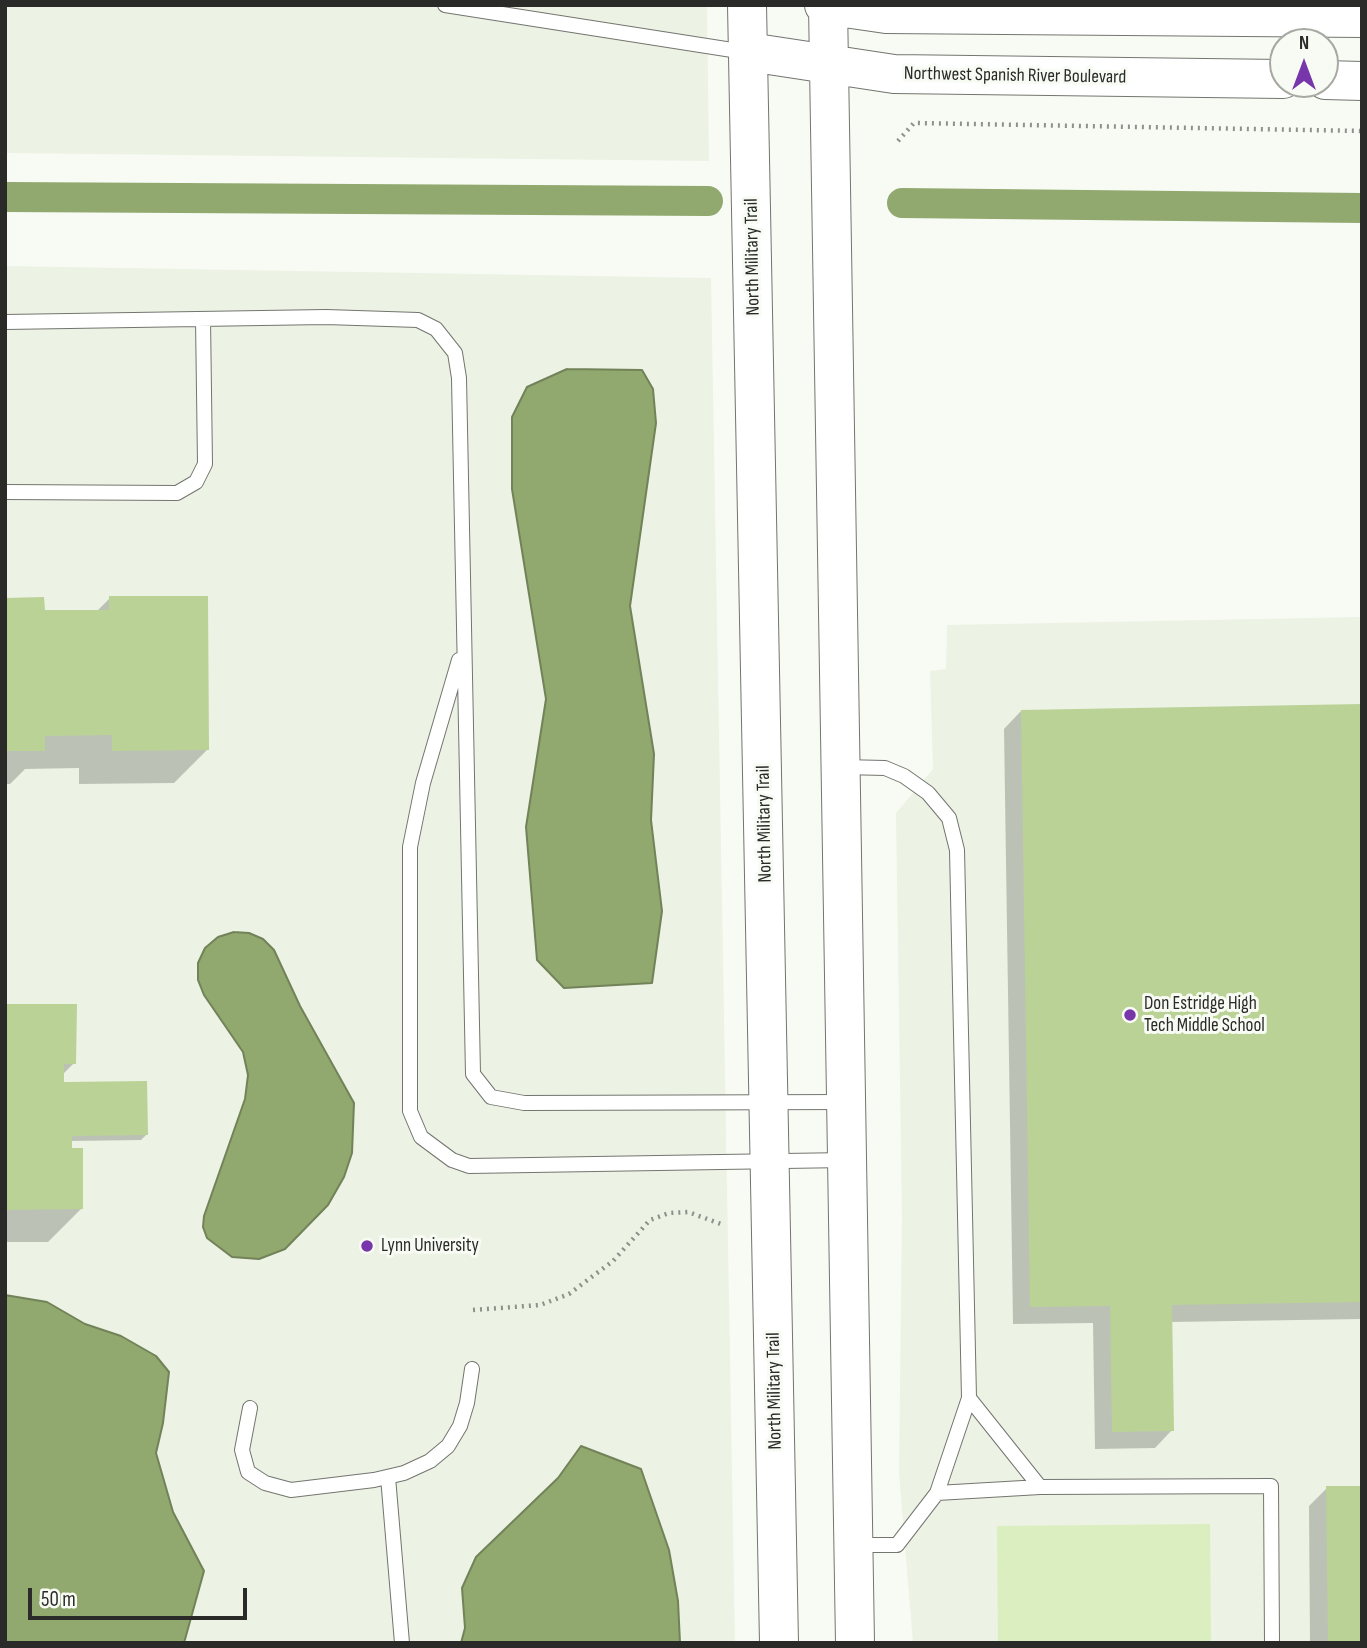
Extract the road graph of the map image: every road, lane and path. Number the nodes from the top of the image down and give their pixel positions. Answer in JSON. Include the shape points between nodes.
{"nodes":[{"id":1,"x":445,"y":5,"type":"edge"},
{"id":2,"x":747,"y":5,"type":"edge"},
{"id":3,"x":827,"y":5,"type":"edge"},
{"id":4,"x":474,"y":7,"type":"edge"},
{"id":5,"x":1362,"y":18,"type":"edge"},
{"id":6,"x":748,"y":52,"type":"junction"},
{"id":7,"x":830,"y":65,"type":"junction"},
{"id":8,"x":1269,"y":79,"type":"edge"},
{"id":9,"x":1339,"y":80,"type":"edge"},
{"id":10,"x":1362,"y":81,"type":"edge"},
{"id":11,"x":1362,"y":131,"type":"edge"},
{"id":12,"x":900,"y":139,"type":"dead end"},
{"id":13,"x":203,"y":318,"type":"junction"},
{"id":14,"x":5,"y":322,"type":"edge"},
{"id":15,"x":5,"y":492,"type":"edge"},
{"id":16,"x":463,"y":645,"type":"junction"},
{"id":17,"x":840,"y":767,"type":"junction"},
{"id":18,"x":770,"y":1102,"type":"junction"},
{"id":19,"x":846,"y":1102,"type":"junction"},
{"id":20,"x":847,"y":1160,"type":"junction"},
{"id":21,"x":771,"y":1162,"type":"junction"},
{"id":22,"x":721,"y":1224,"type":"dead end"},
{"id":23,"x":472,"y":1310,"type":"dead end"},
{"id":24,"x":472,"y":1369,"type":"dead end"},
{"id":25,"x":969,"y":1398,"type":"junction"},
{"id":26,"x":250,"y":1408,"type":"dead end"},
{"id":27,"x":387,"y":1477,"type":"junction"},
{"id":28,"x":1040,"y":1487,"type":"junction"},
{"id":29,"x":937,"y":1493,"type":"junction"},
{"id":30,"x":853,"y":1545,"type":"junction"},
{"id":31,"x":402,"y":1643,"type":"edge"},
{"id":32,"x":779,"y":1643,"type":"edge"},
{"id":33,"x":855,"y":1643,"type":"edge"},
{"id":34,"x":1272,"y":1643,"type":"edge"}],
"edges":[{"from":1,"to":4,"type":"lane"},
{"from":2,"to":6,"type":"main road","name":"North Military Trail"},
{"from":3,"to":5,"type":"main road","via":[[886,14]]},
{"from":3,"to":7,"type":"main road"},
{"from":4,"to":6,"type":"lane"},
{"from":6,"to":7,"type":"main road","name":"Northwest Spanish River Boulevard"},
{"from":6,"to":18,"type":"main road","name":"North Military Trail"},
{"from":7,"to":8,"type":"main road","name":"Northwest Spanish River Boulevard","via":[[894,74]]},
{"from":7,"to":17,"type":"main road"},
{"from":9,"to":10,"type":"main road"},
{"from":11,"to":12,"type":"path","via":[[914,123]]},
{"from":13,"to":14,"type":"lane"},
{"from":13,"to":15,"type":"lane","via":[[205,464],[196,482],[177,493]]},
{"from":13,"to":16,"type":"lane","via":[[418,320],[436,329],[455,353],[458,378]]},
{"from":16,"to":18,"type":"lane","via":[[473,1074],[491,1097],[524,1103]]},
{"from":16,"to":21,"type":"lane","via":[[420,795],[410,847],[410,1111],[421,1137],[452,1160],[469,1166]]},
{"from":17,"to":19,"type":"main road"},
{"from":17,"to":25,"type":"lane","via":[[885,768],[928,793],[949,818],[957,850]]},
{"from":18,"to":19,"type":"lane"},
{"from":18,"to":21,"type":"main road","name":"North Military Trail"},
{"from":19,"to":20,"type":"main road"},
{"from":20,"to":21,"type":"lane"},
{"from":20,"to":30,"type":"main road"},
{"from":21,"to":32,"type":"main road","name":"North Military Trail"},
{"from":22,"to":23,"type":"path","via":[[688,1212],[669,1213],[650,1220],[613,1261],[569,1294],[540,1305]]},
{"from":24,"to":27,"type":"lane","via":[[460,1426],[448,1446],[430,1461]]},
{"from":25,"to":28,"type":"lane"},
{"from":25,"to":29,"type":"lane"},
{"from":26,"to":27,"type":"lane","via":[[242,1450],[247,1472],[265,1483],[291,1490]]},
{"from":27,"to":31,"type":"lane"},
{"from":28,"to":29,"type":"lane"},
{"from":28,"to":34,"type":"lane","via":[[1271,1486]]},
{"from":29,"to":30,"type":"lane","via":[[897,1545]]},
{"from":30,"to":33,"type":"main road"}]}
